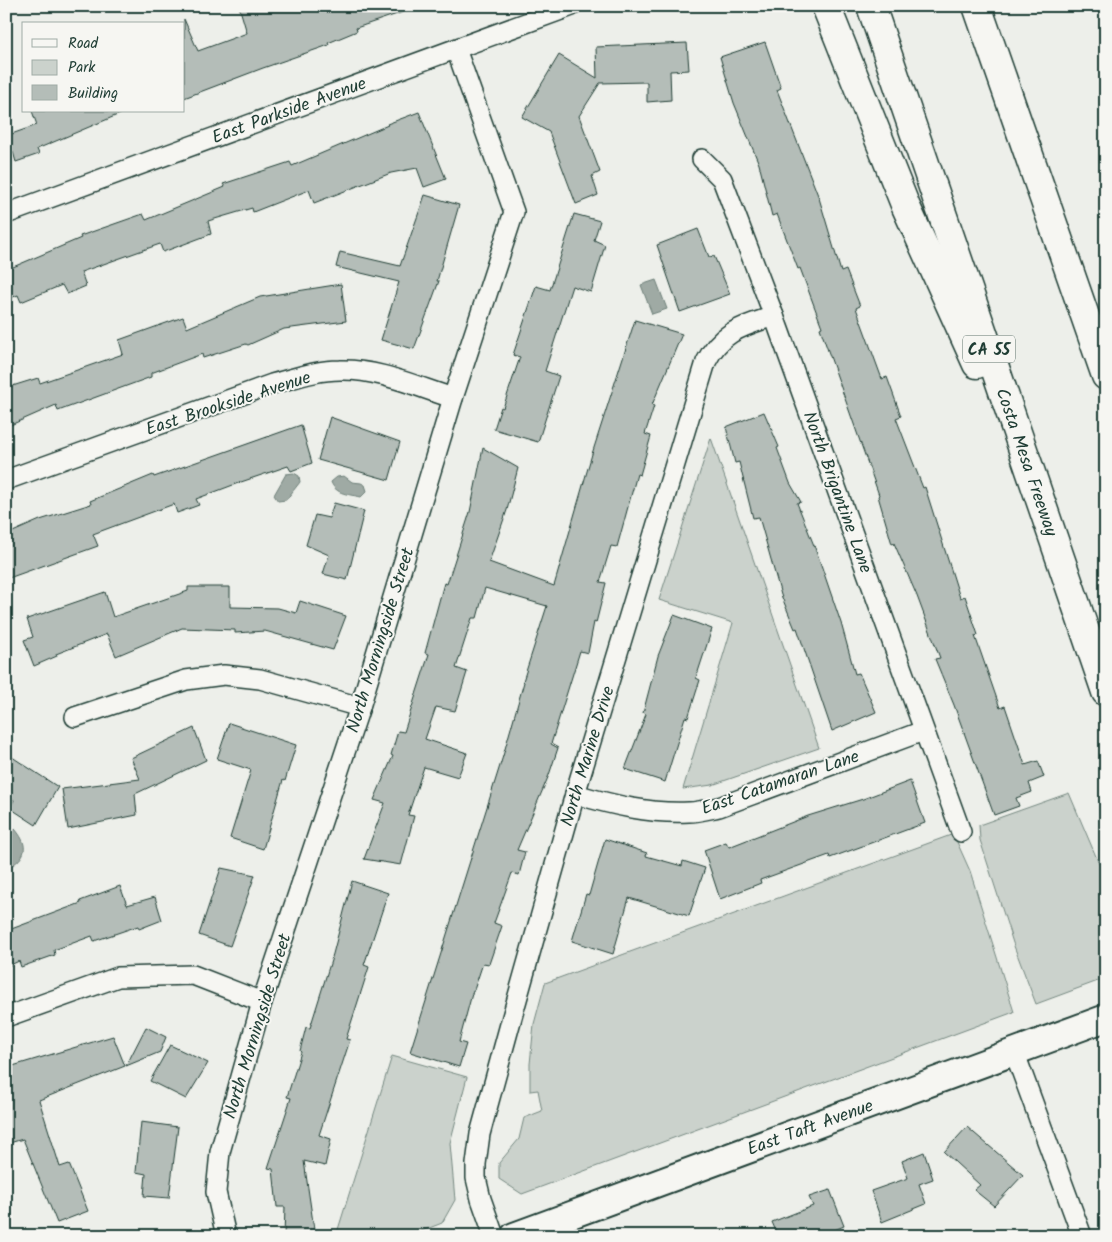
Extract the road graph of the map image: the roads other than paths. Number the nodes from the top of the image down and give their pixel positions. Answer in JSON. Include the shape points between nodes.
{"nodes":[{"id":1,"x":572,"y":6,"type":"edge"},
{"id":2,"x":826,"y":6,"type":"edge"},
{"id":3,"x":871,"y":6,"type":"edge"},
{"id":4,"x":977,"y":6,"type":"edge"},
{"id":5,"x":456,"y":48,"type":"junction"},
{"id":6,"x":702,"y":159,"type":"dead end"},
{"id":7,"x":6,"y":214,"type":"edge"},
{"id":8,"x":774,"y":316,"type":"junction"},
{"id":9,"x":1106,"y":376,"type":"edge"},
{"id":10,"x":453,"y":398,"type":"junction"},
{"id":11,"x":6,"y":480,"type":"edge"},
{"id":12,"x":1047,"y":519,"type":"junction"},
{"id":13,"x":1106,"y":692,"type":"edge"},
{"id":14,"x":360,"y":707,"type":"junction"},
{"id":15,"x":75,"y":717,"type":"dead end"},
{"id":16,"x":923,"y":731,"type":"junction"},
{"id":17,"x":575,"y":794,"type":"junction"},
{"id":18,"x":961,"y":832,"type":"dead end"},
{"id":19,"x":262,"y":1002,"type":"junction"},
{"id":20,"x":6,"y":1017,"type":"edge"},
{"id":21,"x":1106,"y":1018,"type":"edge"},
{"id":22,"x":1014,"y":1051,"type":"junction"},
{"id":23,"x":226,"y":1236,"type":"edge"},
{"id":24,"x":494,"y":1236,"type":"edge"},
{"id":25,"x":514,"y":1236,"type":"edge"},
{"id":26,"x":1082,"y":1236,"type":"edge"}],
"edges":[{"from":1,"to":5,"type":"street","name":"East Parkside Avenue"},
{"from":2,"to":12,"type":"highway","via":[[906,207]]},
{"from":3,"to":12,"type":"highway","name":"Costa Mesa Freeway","number":"CA 55"},
{"from":4,"to":9,"type":"highway"},
{"from":5,"to":7,"type":"street","name":"East Parkside Avenue"},
{"from":5,"to":10,"type":"street","name":"North Morningside Street","via":[[514,212]]},
{"from":6,"to":8,"type":"street","name":"North Brigantine Lane","via":[[722,179]]},
{"from":8,"to":16,"type":"street","name":"North Brigantine Lane"},
{"from":8,"to":17,"type":"street","name":"North Marine Drive","via":[[726,335],[712,349],[706,362]]},
{"from":10,"to":11,"type":"street","name":"East Brookside Avenue","via":[[374,373],[341,370],[310,373]]},
{"from":10,"to":14,"type":"street","name":"North Morningside Street"},
{"from":12,"to":13,"type":"highway","name":"Costa Mesa Freeway","number":"CA 55"},
{"from":14,"to":15,"type":"street","via":[[260,678],[224,675],[186,680]]},
{"from":14,"to":19,"type":"street","name":"North Morningside Street"},
{"from":16,"to":17,"type":"street","name":"East Catamaran Lane","via":[[719,807],[691,812],[654,812]]},
{"from":16,"to":18,"type":"street","name":"North Brigantine Lane"},
{"from":17,"to":24,"type":"street","name":"North Marine Drive","via":[[477,1150],[476,1178]]},
{"from":19,"to":20,"type":"street","via":[[193,975],[118,977]]},
{"from":19,"to":23,"type":"street","name":"North Morningside Street","via":[[220,1152],[216,1192]]},
{"from":21,"to":22,"type":"main road","name":"East Taft Avenue"},
{"from":22,"to":25,"type":"main road","name":"East Taft Avenue"},
{"from":22,"to":26,"type":"street"}]}
